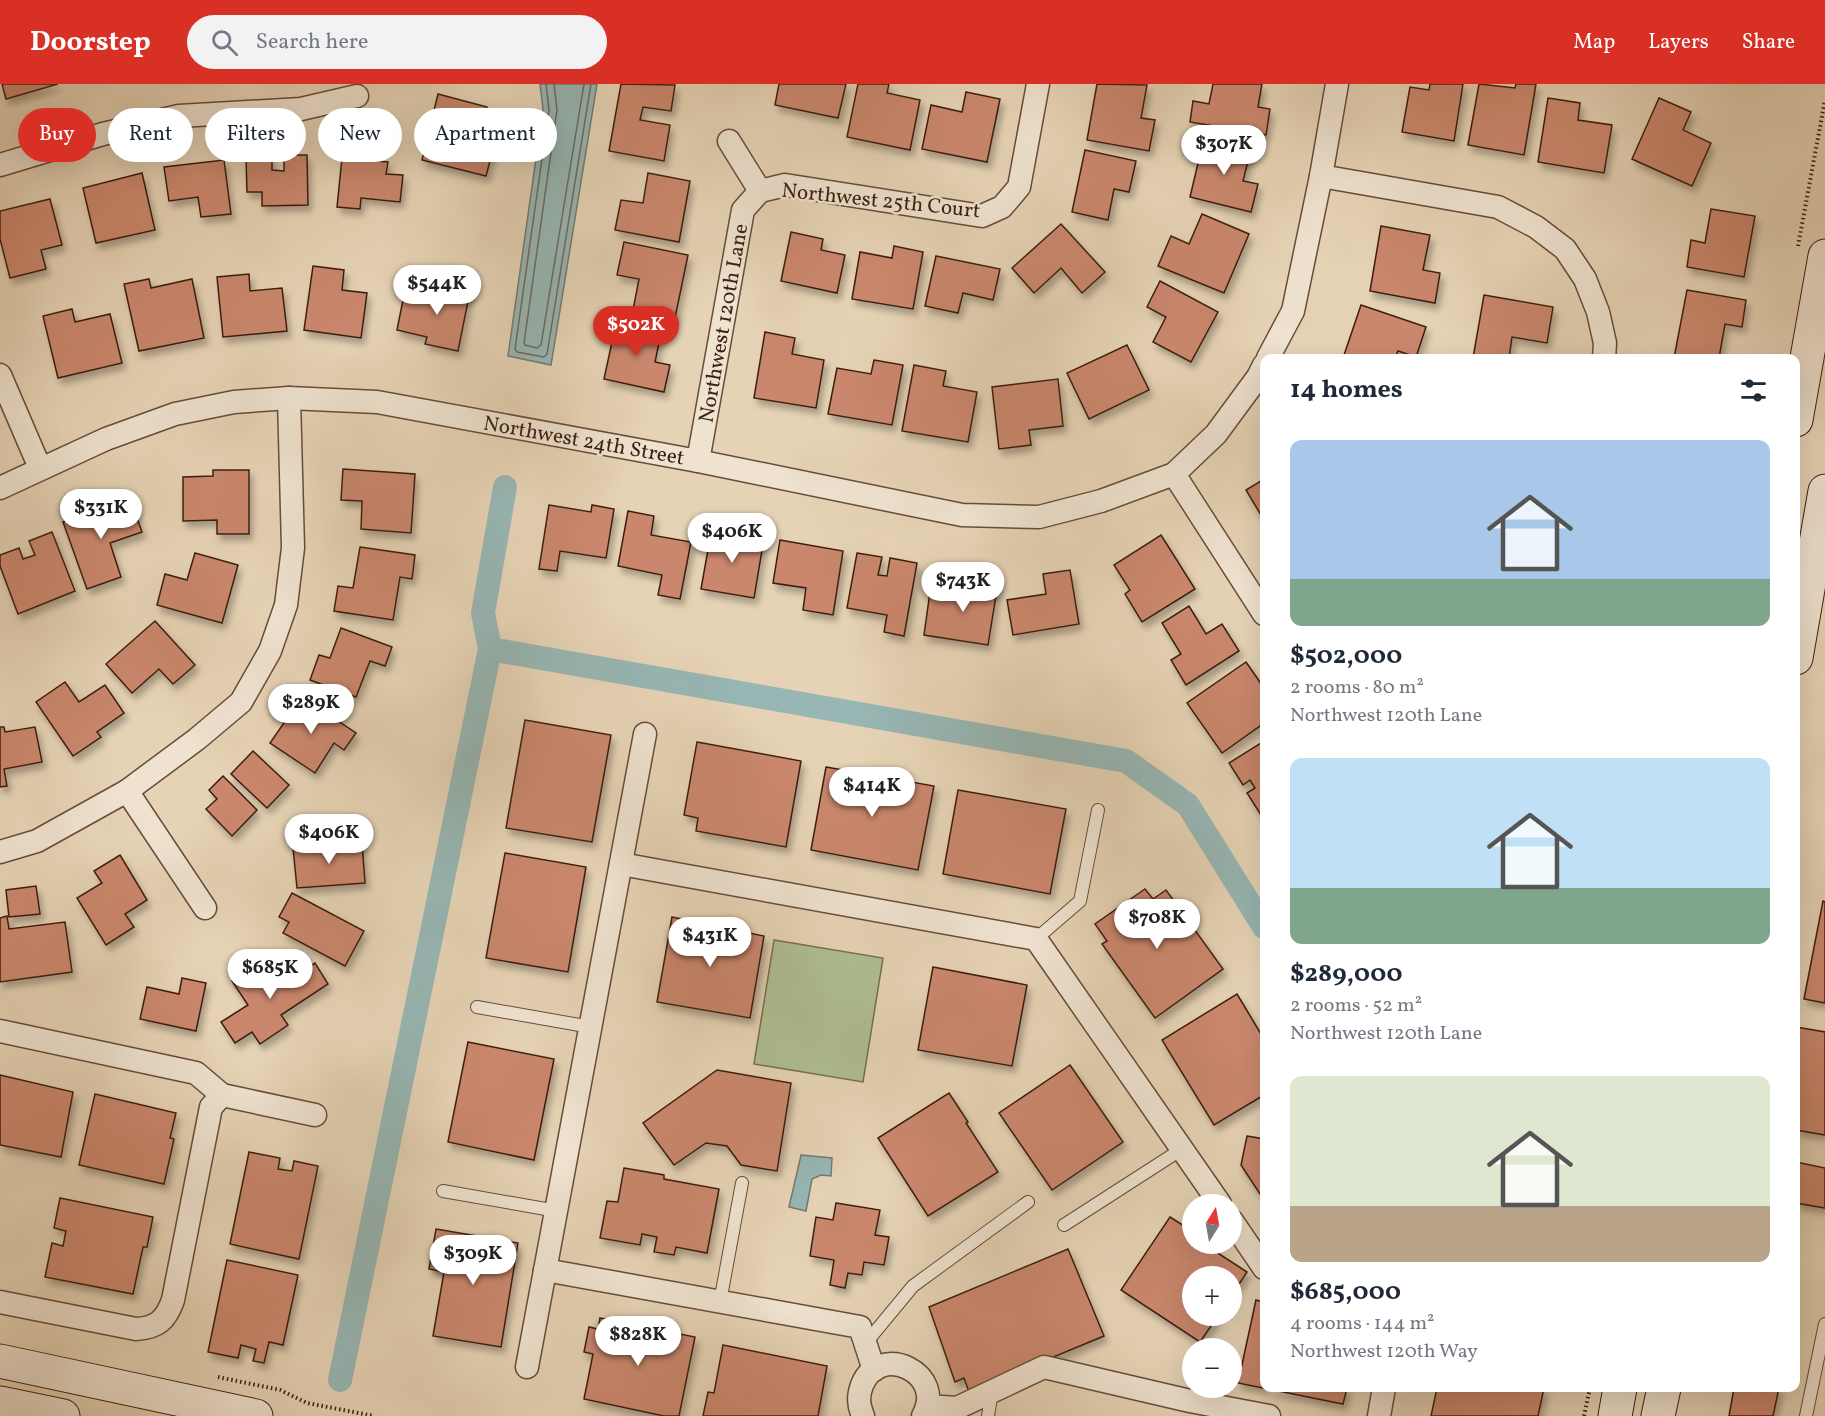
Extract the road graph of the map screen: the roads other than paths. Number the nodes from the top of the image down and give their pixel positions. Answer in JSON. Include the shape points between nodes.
{"nodes":[{"id":1,"x":1038,"y":84,"type":"edge"},
{"id":2,"x":1337,"y":84,"type":"edge"},
{"id":3,"x":357,"y":96,"type":"dead end"},
{"id":4,"x":729,"y":141,"type":"dead end"},
{"id":5,"x":0,"y":165,"type":"edge"},
{"id":6,"x":1321,"y":176,"type":"junction"},
{"id":7,"x":760,"y":191,"type":"junction"},
{"id":8,"x":1811,"y":254,"type":"edge"},
{"id":9,"x":1270,"y":354,"type":"edge"},
{"id":10,"x":1604,"y":354,"type":"edge"},
{"id":11,"x":1260,"y":373,"type":"edge"},
{"id":12,"x":0,"y":375,"type":"edge"},
{"id":13,"x":1800,"y":376,"type":"edge"},
{"id":14,"x":289,"y":398,"type":"junction"},
{"id":15,"x":698,"y":461,"type":"junction"},
{"id":16,"x":40,"y":468,"type":"junction"},
{"id":17,"x":1173,"y":474,"type":"junction"},
{"id":18,"x":0,"y":488,"type":"edge"},
{"id":19,"x":1825,"y":491,"type":"edge"},
{"id":20,"x":1260,"y":608,"type":"edge"},
{"id":21,"x":1800,"y":635,"type":"edge"},
{"id":22,"x":645,"y":734,"type":"dead end"},
{"id":23,"x":127,"y":791,"type":"junction"},
{"id":24,"x":1098,"y":810,"type":"dead end"},
{"id":25,"x":0,"y":852,"type":"edge"},
{"id":26,"x":621,"y":864,"type":"junction"},
{"id":27,"x":205,"y":908,"type":"dead end"},
{"id":28,"x":1036,"y":939,"type":"junction"},
{"id":29,"x":477,"y":1007,"type":"dead end"},
{"id":30,"x":591,"y":1027,"type":"junction"},
{"id":31,"x":0,"y":1031,"type":"edge"},
{"id":32,"x":222,"y":1095,"type":"junction"},
{"id":33,"x":315,"y":1115,"type":"dead end"},
{"id":34,"x":1182,"y":1149,"type":"junction"},
{"id":35,"x":742,"y":1183,"type":"dead end"},
{"id":36,"x":443,"y":1191,"type":"dead end"},
{"id":37,"x":1213,"y":1194,"type":"edge"},
{"id":38,"x":1028,"y":1202,"type":"dead end"},
{"id":39,"x":556,"y":1211,"type":"junction"},
{"id":40,"x":1064,"y":1225,"type":"dead end"},
{"id":41,"x":1242,"y":1236,"type":"edge"},
{"id":42,"x":1260,"y":1262,"type":"edge"},
{"id":43,"x":545,"y":1270,"type":"junction"},
{"id":44,"x":0,"y":1302,"type":"edge"},
{"id":45,"x":720,"y":1302,"type":"junction"},
{"id":46,"x":1825,"y":1324,"type":"edge"},
{"id":47,"x":866,"y":1344,"type":"junction"},
{"id":48,"x":0,"y":1361,"type":"edge"},
{"id":49,"x":528,"y":1367,"type":"dead end"},
{"id":50,"x":874,"y":1370,"type":"junction"},
{"id":51,"x":992,"y":1390,"type":"junction"},
{"id":52,"x":1383,"y":1392,"type":"edge"},
{"id":53,"x":1619,"y":1392,"type":"edge"},
{"id":54,"x":1663,"y":1392,"type":"edge"},
{"id":55,"x":0,"y":1403,"type":"edge"},
{"id":56,"x":1188,"y":1408,"type":"edge"},
{"id":57,"x":859,"y":1409,"type":"edge"},
{"id":58,"x":925,"y":1411,"type":"edge"},
{"id":59,"x":63,"y":1416,"type":"edge"},
{"id":60,"x":256,"y":1416,"type":"edge"},
{"id":61,"x":988,"y":1416,"type":"edge"},
{"id":62,"x":1269,"y":1416,"type":"edge"},
{"id":63,"x":1379,"y":1416,"type":"edge"},
{"id":64,"x":1615,"y":1416,"type":"edge"},
{"id":65,"x":1658,"y":1416,"type":"edge"},
{"id":66,"x":1806,"y":1416,"type":"edge"}],
"edges":[{"from":1,"to":7,"type":"street","name":"Northwest 25th Court","via":[[1019,187],[1002,207],[982,216],[785,185]]},
{"from":2,"to":6,"type":"street"},
{"from":3,"to":5,"type":"street","via":[[302,109],[179,116]]},
{"from":4,"to":7,"type":"street"},
{"from":6,"to":9,"type":"street","via":[[1293,311]]},
{"from":6,"to":10,"type":"street","via":[[1498,207],[1536,227],[1565,249],[1585,279],[1598,312]]},
{"from":7,"to":15,"type":"street","name":"Northwest 120th Lane","via":[[743,210]]},
{"from":8,"to":13,"type":"main road"},
{"from":11,"to":17,"type":"street","via":[[1216,435]]},
{"from":12,"to":16,"type":"street"},
{"from":14,"to":15,"type":"street","name":"Northwest 24th Street","via":[[376,402]]},
{"from":14,"to":16,"type":"street","name":"Northwest 24th Street","via":[[234,402],[175,414]]},
{"from":14,"to":23,"type":"street","via":[[293,548],[286,605],[270,651],[241,702]]},
{"from":15,"to":17,"type":"street","name":"Northwest 24th Street","via":[[962,515],[1039,517],[1101,501]]},
{"from":16,"to":18,"type":"street","name":"Northwest 24th Street"},
{"from":17,"to":20,"type":"street"},
{"from":19,"to":21,"type":"main road"},
{"from":22,"to":26,"type":"street"},
{"from":23,"to":25,"type":"street","via":[[37,841]]},
{"from":23,"to":27,"type":"street"},
{"from":24,"to":28,"type":"lane","via":[[1080,901]]},
{"from":26,"to":28,"type":"street"},
{"from":26,"to":30,"type":"street"},
{"from":28,"to":34,"type":"street"},
{"from":29,"to":30,"type":"lane"},
{"from":30,"to":39,"type":"street"},
{"from":31,"to":32,"type":"street","via":[[196,1073]]},
{"from":32,"to":33,"type":"street"},
{"from":32,"to":44,"type":"street","via":[[211,1107],[173,1300],[165,1319],[136,1329]]},
{"from":34,"to":37,"type":"street"},
{"from":34,"to":40,"type":"lane"},
{"from":35,"to":45,"type":"lane"},
{"from":36,"to":39,"type":"lane"},
{"from":38,"to":47,"type":"lane","via":[[913,1286]]},
{"from":39,"to":43,"type":"street"},
{"from":41,"to":42,"type":"street"},
{"from":43,"to":45,"type":"street"},
{"from":43,"to":49,"type":"street"},
{"from":45,"to":47,"type":"street","via":[[860,1328]]},
{"from":46,"to":66,"type":"lane"},
{"from":47,"to":50,"type":"street"},
{"from":48,"to":60,"type":"main road"},
{"from":50,"to":57,"type":"street","via":[[865,1378]]},
{"from":50,"to":58,"type":"street","via":[[897,1364],[916,1373],[928,1394]]},
{"from":51,"to":56,"type":"street","via":[[1044,1366]]},
{"from":51,"to":58,"type":"street","via":[[957,1408]]},
{"from":51,"to":61,"type":"lane"},
{"from":52,"to":63,"type":"street"},
{"from":53,"to":64,"type":"main road"},
{"from":54,"to":65,"type":"main road"},
{"from":55,"to":59,"type":"main road"},
{"from":56,"to":62,"type":"street"}]}
